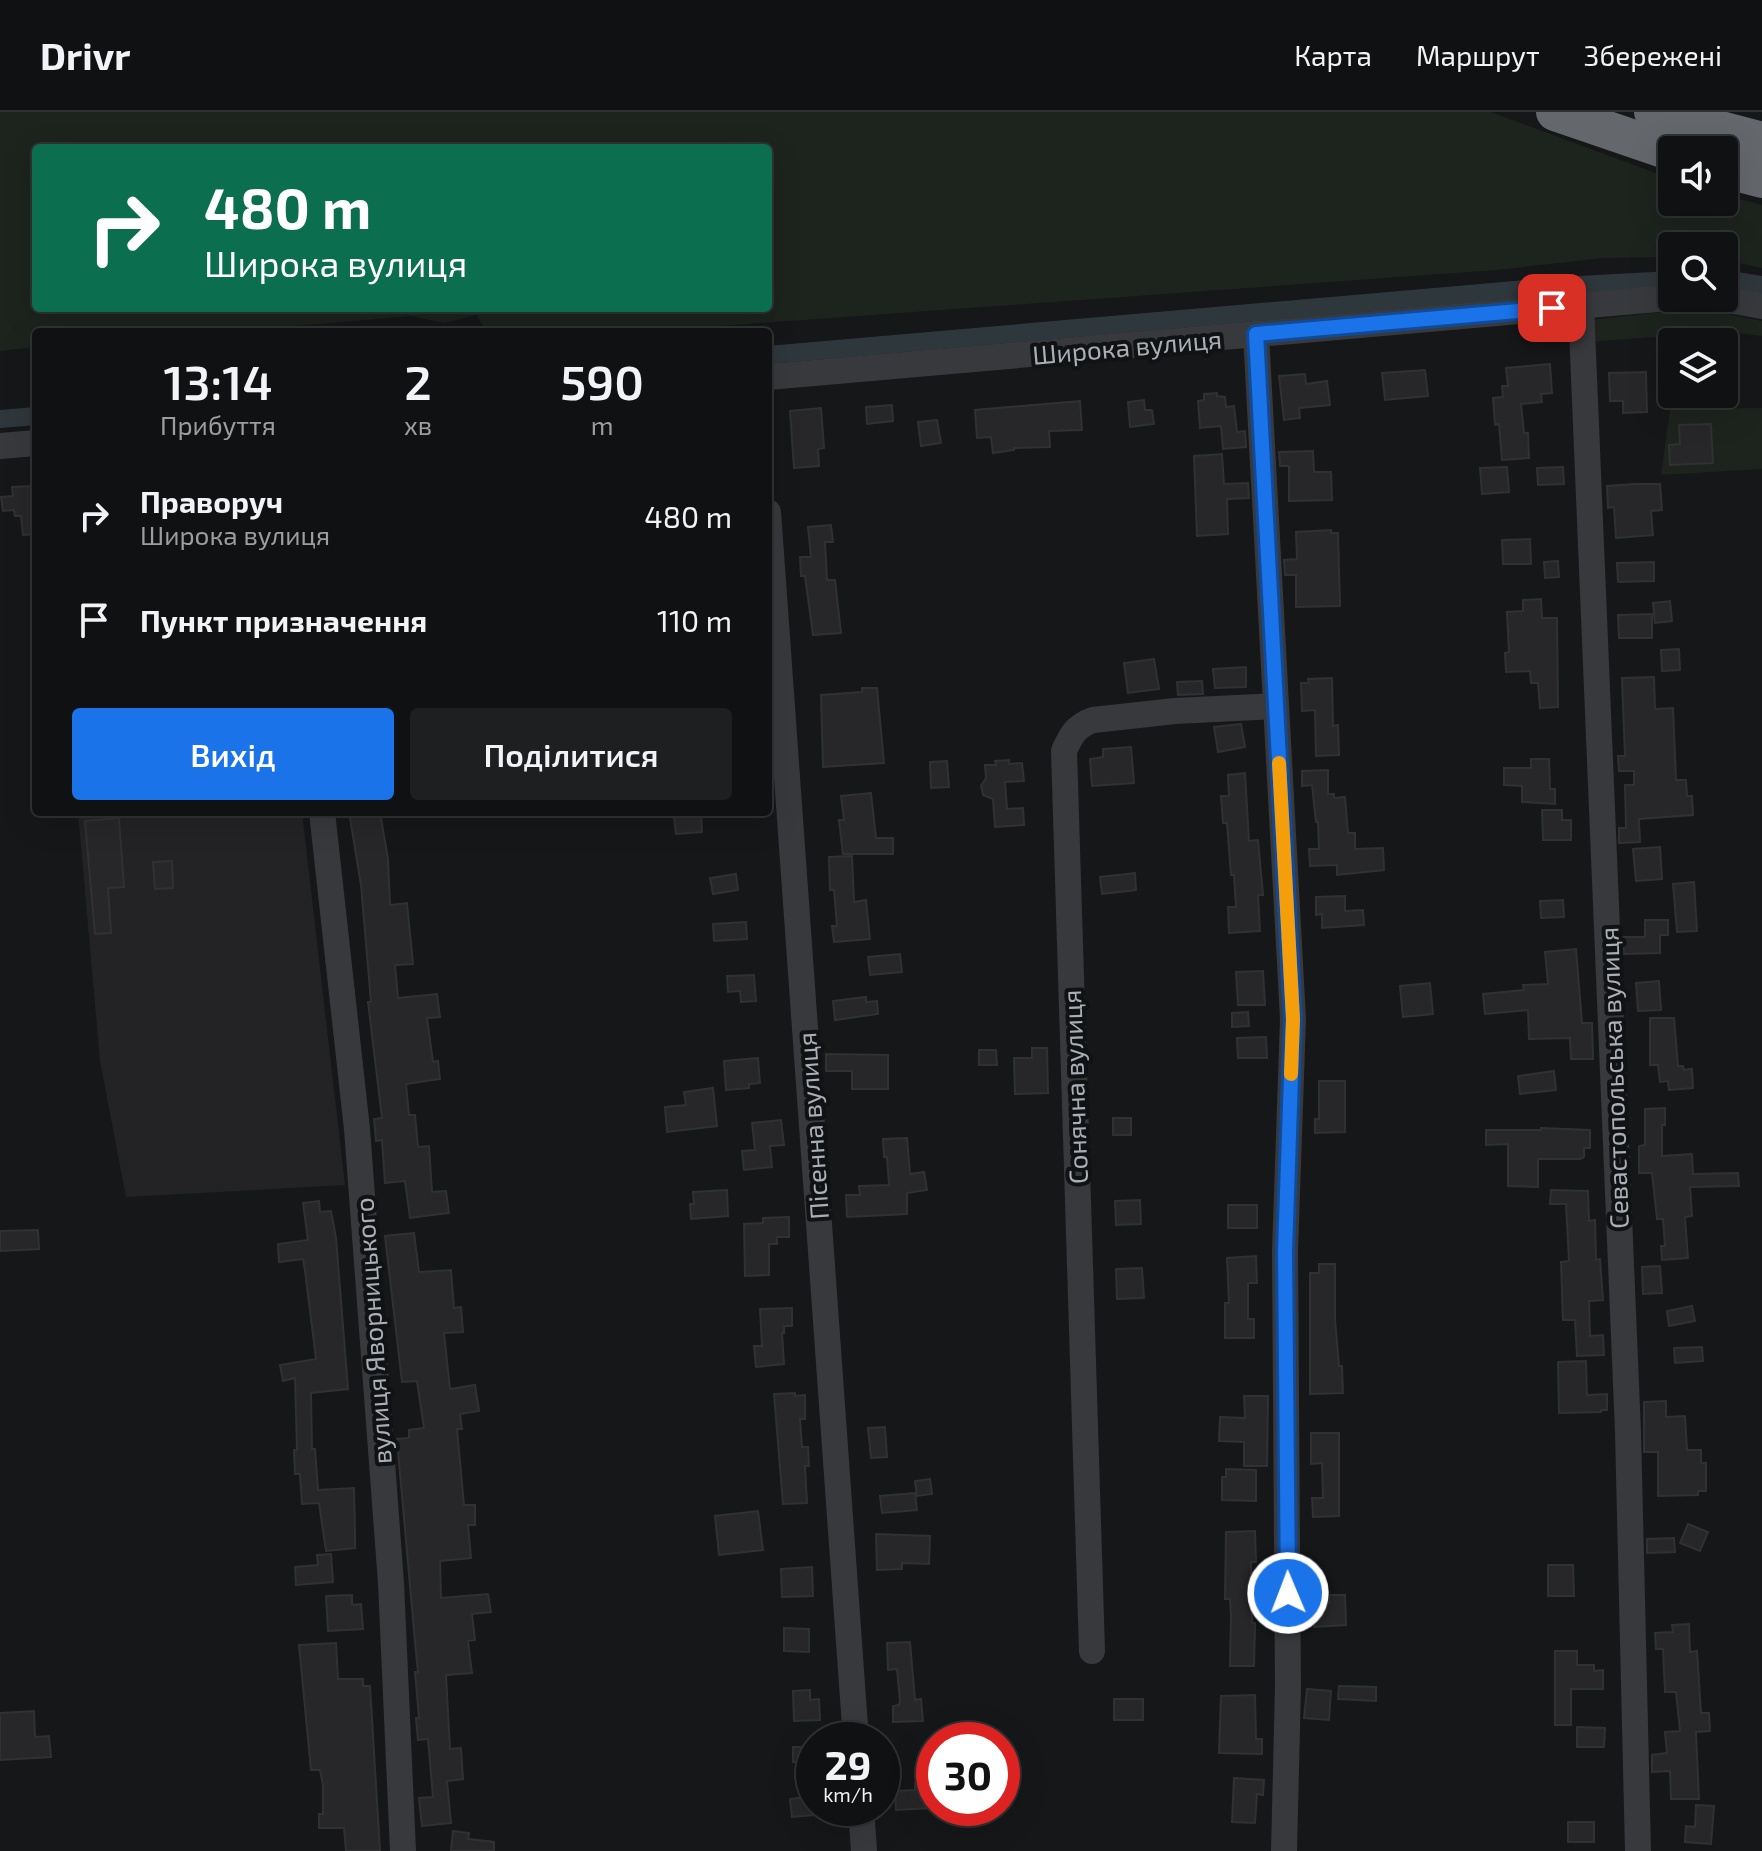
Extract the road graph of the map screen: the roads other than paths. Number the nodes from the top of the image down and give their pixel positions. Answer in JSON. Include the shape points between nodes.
{"nodes":[{"id":1,"x":1555,"y":112,"type":"edge"},
{"id":2,"x":1653,"y":112,"type":"edge"},
{"id":3,"x":1762,"y":141,"type":"edge"},
{"id":4,"x":1658,"y":147,"type":"edge"},
{"id":5,"x":1738,"y":173,"type":"edge"},
{"id":6,"x":1762,"y":179,"type":"edge"},
{"id":7,"x":1581,"y":305,"type":"junction"},
{"id":8,"x":1762,"y":306,"type":"edge"},
{"id":9,"x":1256,"y":334,"type":"junction"},
{"id":10,"x":772,"y":377,"type":"edge"},
{"id":11,"x":32,"y":443,"type":"edge"},
{"id":12,"x":0,"y":446,"type":"edge"},
{"id":13,"x":772,"y":568,"type":"edge"},
{"id":14,"x":1276,"y":706,"type":"junction"},
{"id":15,"x":322,"y":816,"type":"edge"},
{"id":16,"x":1092,"y":1651,"type":"dead end"},
{"id":17,"x":855,"y":1722,"type":"edge"},
{"id":18,"x":862,"y":1826,"type":"edge"},
{"id":19,"x":403,"y":1851,"type":"edge"},
{"id":20,"x":864,"y":1851,"type":"edge"},
{"id":21,"x":1284,"y":1851,"type":"edge"},
{"id":22,"x":1638,"y":1851,"type":"edge"}],
"edges":[{"from":1,"to":4,"type":"highway"},
{"from":2,"to":3,"type":"highway"},
{"from":5,"to":6,"type":"highway"},
{"from":7,"to":8,"type":"street","name":"Широка вулиця","via":[[1669,298]]},
{"from":7,"to":9,"type":"street","name":"Широка вулиця"},
{"from":7,"to":22,"type":"street","name":"Севастопольська вулиця","via":[[1628,1432]]},
{"from":9,"to":10,"type":"street","name":"Широка вулиця"},
{"from":9,"to":14,"type":"street"},
{"from":11,"to":12,"type":"street"},
{"from":13,"to":17,"type":"street","name":"Пісенна вулиця"},
{"from":14,"to":16,"type":"street","name":"Сонячна вулиця","via":[[1093,720],[1072,733],[1064,751]]},
{"from":14,"to":21,"type":"street","via":[[1293,1019],[1285,1251]]},
{"from":15,"to":19,"type":"street","name":"вулиця Яворницького","via":[[357,1129],[391,1583]]},
{"from":18,"to":20,"type":"street"}]}
